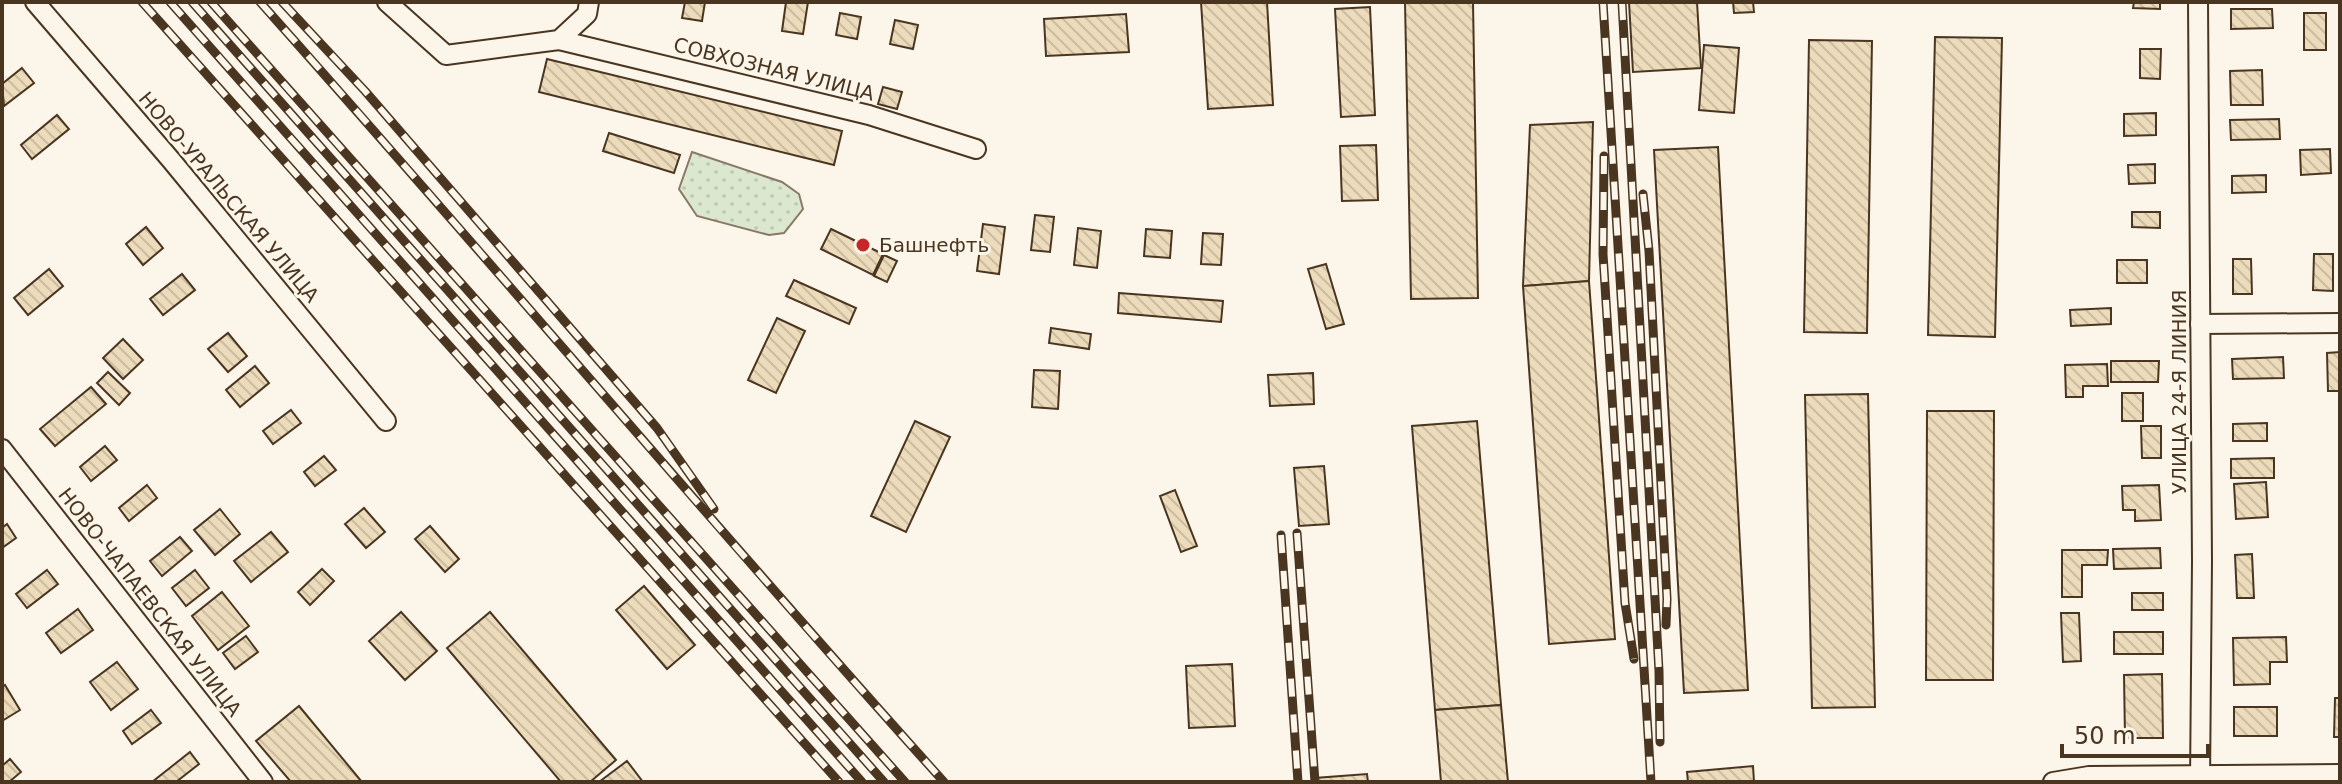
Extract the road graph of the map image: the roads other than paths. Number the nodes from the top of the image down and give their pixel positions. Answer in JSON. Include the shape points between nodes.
{"nodes":[{"id":1,"x":35,"y":2,"type":"edge"},
{"id":2,"x":387,"y":2,"type":"edge"},
{"id":3,"x":589,"y":2,"type":"edge"},
{"id":4,"x":2198,"y":2,"type":"edge"},
{"id":5,"x":559,"y":40,"type":"junction"},
{"id":6,"x":976,"y":149,"type":"dead end"},
{"id":7,"x":2340,"y":323,"type":"edge"},
{"id":8,"x":2200,"y":324,"type":"junction"},
{"id":9,"x":386,"y":421,"type":"dead end"},
{"id":10,"x":2,"y":449,"type":"edge"},
{"id":11,"x":2340,"y":774,"type":"edge"},
{"id":12,"x":2200,"y":778,"type":"edge"},
{"id":13,"x":263,"y":782,"type":"edge"},
{"id":14,"x":2053,"y":782,"type":"edge"}],
"edges":[{"from":1,"to":9,"type":"street","name":"НОВО-УРАЛЬСКАЯ УЛИЦА"},
{"from":2,"to":5,"type":"street","via":[[446,55]]},
{"from":3,"to":5,"type":"street","via":[[587,14]]},
{"from":4,"to":8,"type":"street","name":"УЛИЦА 24-Я ЛИНИЯ"},
{"from":5,"to":6,"type":"street","name":"СОВХОЗНАЯ УЛИЦА","via":[[869,115]]},
{"from":7,"to":8,"type":"street"},
{"from":8,"to":12,"type":"street","name":"УЛИЦА 24-Я ЛИНИЯ"},
{"from":10,"to":13,"type":"street","name":"НОВО-ЧАПАЕВСКАЯ УЛИЦА"},
{"from":11,"to":12,"type":"street"},
{"from":12,"to":14,"type":"street","via":[[2089,776]]}]}
